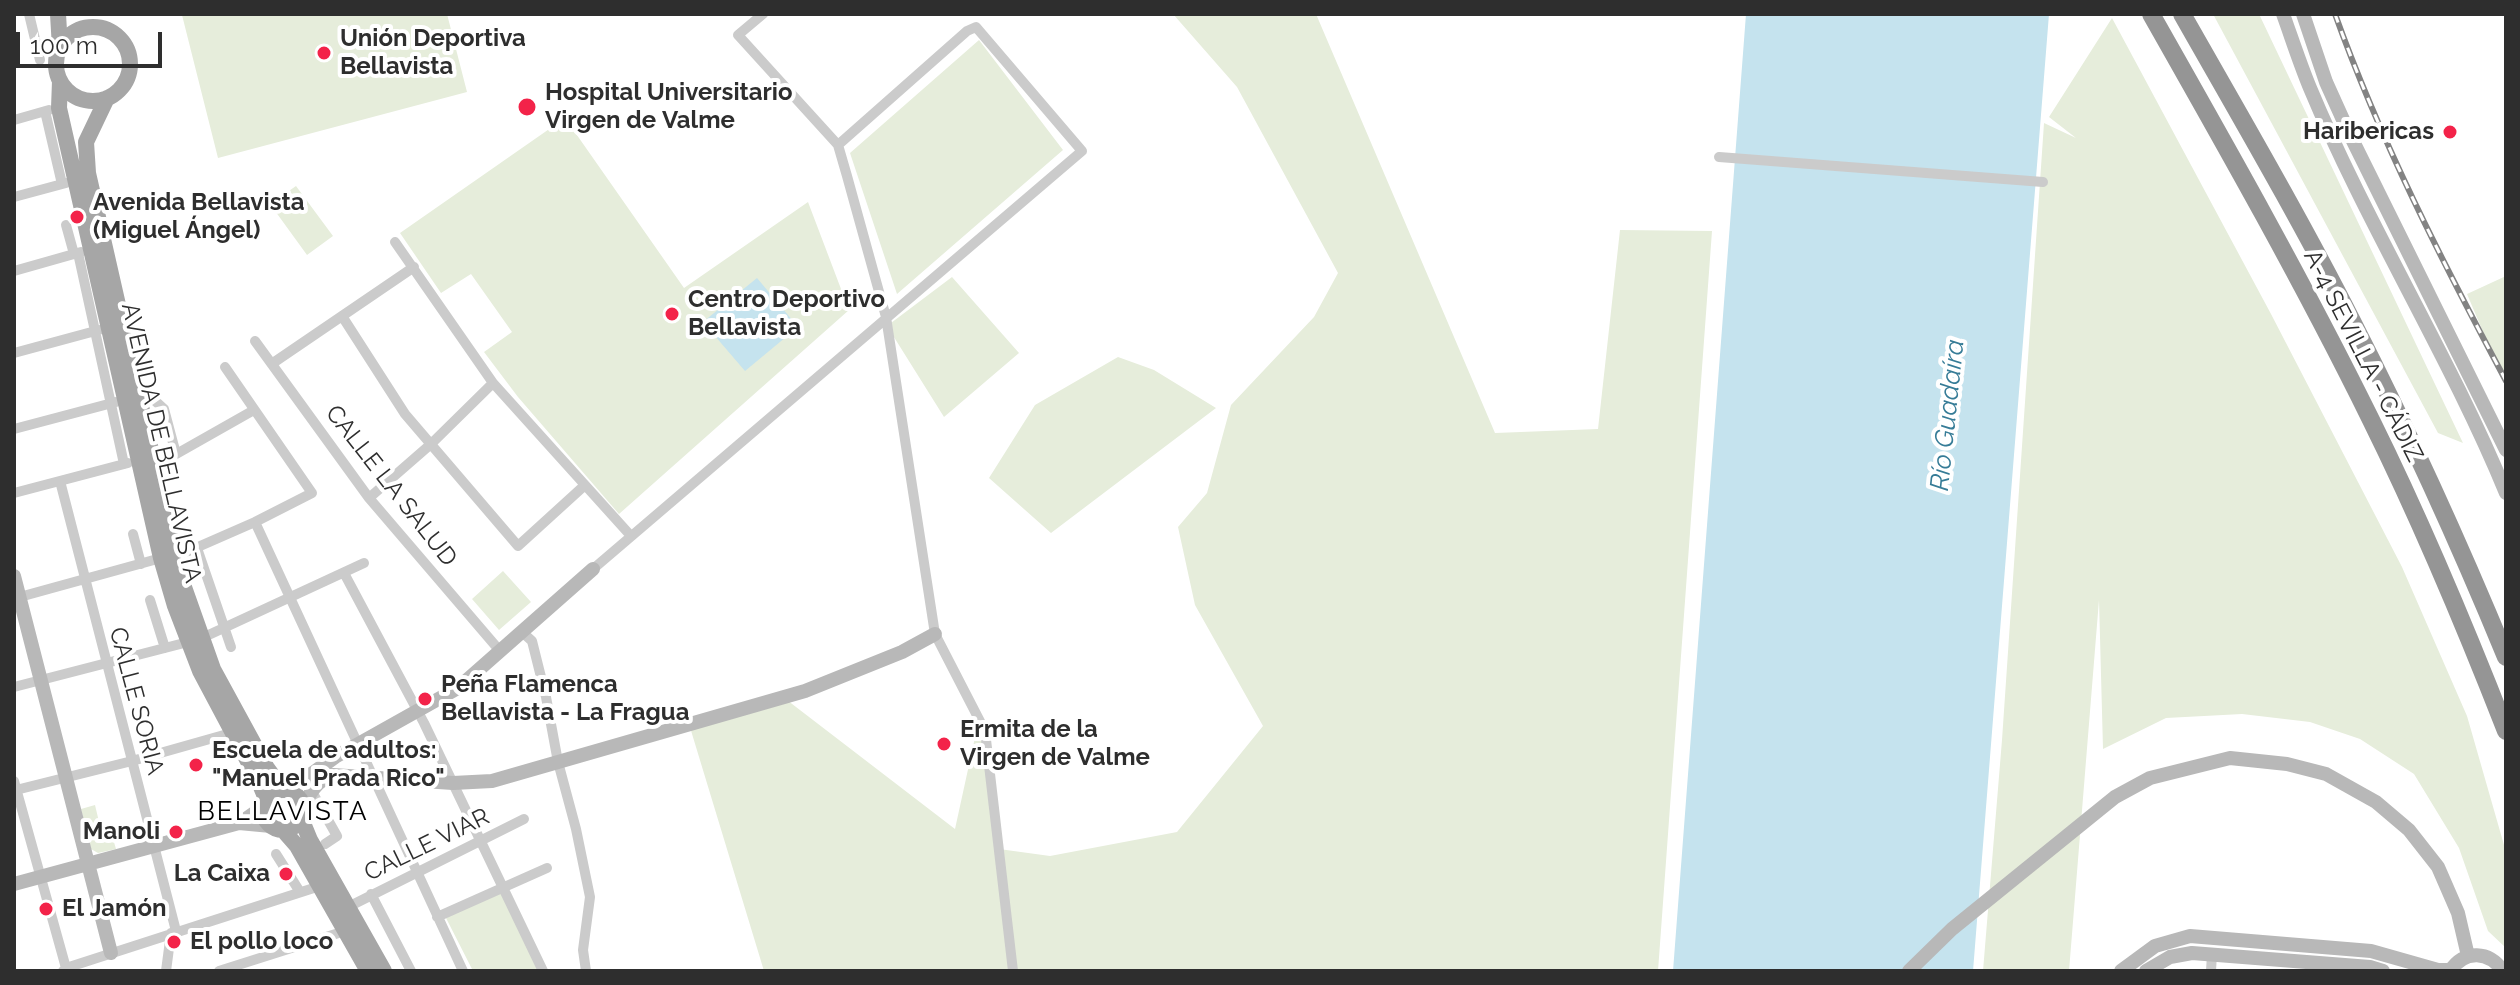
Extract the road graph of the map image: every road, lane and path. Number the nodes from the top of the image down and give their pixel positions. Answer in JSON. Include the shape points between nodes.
{"nodes":[{"id":1,"x":29,"y":14,"type":"edge"},
{"id":2,"x":58,"y":14,"type":"edge"},
{"id":3,"x":84,"y":14,"type":"edge"},
{"id":4,"x":763,"y":14,"type":"edge"},
{"id":5,"x":2151,"y":14,"type":"edge"},
{"id":6,"x":2182,"y":14,"type":"edge"},
{"id":7,"x":2283,"y":14,"type":"edge"},
{"id":8,"x":2303,"y":14,"type":"edge"},
{"id":9,"x":98,"y":27,"type":"junction"},
{"id":10,"x":60,"y":48,"type":"junction"},
{"id":11,"x":40,"y":60,"type":"dead end"},
{"id":12,"x":60,"y":81,"type":"junction"},
{"id":13,"x":107,"y":98,"type":"junction"},
{"id":14,"x":52,"y":110,"type":"junction"},
{"id":15,"x":14,"y":120,"type":"edge"},
{"id":16,"x":838,"y":145,"type":"junction"},
{"id":17,"x":1719,"y":157,"type":"dead end"},
{"id":18,"x":69,"y":182,"type":"junction"},
{"id":19,"x":2040,"y":182,"type":"dead end"},
{"id":20,"x":14,"y":197,"type":"edge"},
{"id":21,"x":66,"y":225,"type":"dead end"},
{"id":22,"x":395,"y":242,"type":"dead end"},
{"id":23,"x":81,"y":252,"type":"junction"},
{"id":24,"x":414,"y":267,"type":"junction"},
{"id":25,"x":14,"y":271,"type":"edge"},
{"id":26,"x":342,"y":316,"type":"junction"},
{"id":27,"x":886,"y":317,"type":"junction"},
{"id":28,"x":102,"y":329,"type":"junction"},
{"id":29,"x":255,"y":341,"type":"dead end"},
{"id":30,"x":14,"y":353,"type":"edge"},
{"id":31,"x":273,"y":363,"type":"junction"},
{"id":32,"x":225,"y":367,"type":"dead end"},
{"id":33,"x":493,"y":383,"type":"junction"},
{"id":34,"x":153,"y":399,"type":"dead end"},
{"id":35,"x":118,"y":401,"type":"junction"},
{"id":36,"x":254,"y":410,"type":"junction"},
{"id":37,"x":14,"y":429,"type":"edge"},
{"id":38,"x":431,"y":444,"type":"junction"},
{"id":39,"x":2506,"y":450,"type":"edge"},
{"id":40,"x":176,"y":454,"type":"junction"},
{"id":41,"x":132,"y":462,"type":"junction"},
{"id":42,"x":154,"y":471,"type":"junction"},
{"id":43,"x":60,"y":481,"type":"junction"},
{"id":44,"x":585,"y":485,"type":"junction"},
{"id":45,"x":14,"y":493,"type":"edge"},
{"id":46,"x":2506,"y":493,"type":"edge"},
{"id":47,"x":369,"y":498,"type":"junction"},
{"id":48,"x":255,"y":522,"type":"junction"},
{"id":49,"x":133,"y":534,"type":"dead end"},
{"id":50,"x":631,"y":536,"type":"junction"},
{"id":51,"x":197,"y":548,"type":"junction"},
{"id":52,"x":168,"y":557,"type":"junction"},
{"id":53,"x":364,"y":563,"type":"dead end"},
{"id":54,"x":141,"y":564,"type":"junction"},
{"id":55,"x":593,"y":569,"type":"joint"},
{"id":56,"x":344,"y":573,"type":"junction"},
{"id":57,"x":14,"y":576,"type":"edge"},
{"id":58,"x":84,"y":581,"type":"junction"},
{"id":59,"x":289,"y":597,"type":"junction"},
{"id":60,"x":17,"y":598,"type":"edge"},
{"id":61,"x":150,"y":600,"type":"dead end"},
{"id":62,"x":223,"y":628,"type":"junction"},
{"id":63,"x":522,"y":632,"type":"junction"},
{"id":64,"x":935,"y":634,"type":"junction"},
{"id":65,"x":195,"y":640,"type":"junction"},
{"id":66,"x":231,"y":647,"type":"dead end"},
{"id":67,"x":165,"y":648,"type":"junction"},
{"id":68,"x":500,"y":651,"type":"junction"},
{"id":69,"x":2506,"y":657,"type":"edge"},
{"id":70,"x":106,"y":664,"type":"junction"},
{"id":71,"x":42,"y":679,"type":"junction"},
{"id":72,"x":14,"y":687,"type":"edge"},
{"id":73,"x":418,"y":710,"type":"junction"},
{"id":74,"x":2506,"y":731,"type":"edge"},
{"id":75,"x":231,"y":733,"type":"junction"},
{"id":76,"x":358,"y":743,"type":"junction"},
{"id":77,"x":132,"y":761,"type":"junction"},
{"id":78,"x":558,"y":762,"type":"junction"},
{"id":79,"x":66,"y":778,"type":"junction"},
{"id":80,"x":374,"y":779,"type":"junction"},
{"id":81,"x":453,"y":783,"type":"junction"},
{"id":82,"x":15,"y":786,"type":"edge"},
{"id":83,"x":285,"y":790,"type":"junction"},
{"id":84,"x":311,"y":790,"type":"junction"},
{"id":85,"x":264,"y":803,"type":"junction"},
{"id":86,"x":302,"y":813,"type":"junction"},
{"id":87,"x":524,"y":819,"type":"dead end"},
{"id":88,"x":239,"y":823,"type":"junction"},
{"id":89,"x":277,"y":828,"type":"junction"},
{"id":90,"x":481,"y":841,"type":"junction"},
{"id":91,"x":325,"y":844,"type":"dead end"},
{"id":92,"x":154,"y":846,"type":"junction"},
{"id":93,"x":276,"y":854,"type":"dead end"},
{"id":94,"x":88,"y":864,"type":"junction"},
{"id":95,"x":547,"y":868,"type":"dead end"},
{"id":96,"x":416,"y":872,"type":"junction"},
{"id":97,"x":42,"y":876,"type":"junction"},
{"id":98,"x":14,"y":884,"type":"edge"},
{"id":99,"x":320,"y":886,"type":"junction"},
{"id":100,"x":505,"y":887,"type":"junction"},
{"id":101,"x":300,"y":892,"type":"junction"},
{"id":102,"x":371,"y":894,"type":"junction"},
{"id":103,"x":348,"y":907,"type":"junction"},
{"id":104,"x":437,"y":917,"type":"junction"},
{"id":105,"x":345,"y":931,"type":"junction"},
{"id":106,"x":173,"y":932,"type":"junction"},
{"id":107,"x":2283,"y":943,"type":"junction"},
{"id":108,"x":111,"y":953,"type":"junction"},
{"id":109,"x":2212,"y":954,"type":"junction"},
{"id":110,"x":2468,"y":956,"type":"junction"},
{"id":111,"x":2281,"y":965,"type":"edge"},
{"id":112,"x":83,"y":967,"type":"edge"},
{"id":113,"x":64,"y":969,"type":"edge"},
{"id":114,"x":581,"y":970,"type":"edge"},
{"id":115,"x":2451,"y":970,"type":"edge"},
{"id":116,"x":166,"y":971,"type":"edge"},
{"id":117,"x":219,"y":971,"type":"edge"},
{"id":118,"x":368,"y":971,"type":"edge"},
{"id":119,"x":384,"y":971,"type":"edge"},
{"id":120,"x":411,"y":971,"type":"edge"},
{"id":121,"x":463,"y":971,"type":"edge"},
{"id":122,"x":543,"y":971,"type":"edge"},
{"id":123,"x":1013,"y":971,"type":"edge"},
{"id":124,"x":1909,"y":971,"type":"edge"},
{"id":125,"x":2121,"y":971,"type":"edge"},
{"id":126,"x":2146,"y":971,"type":"edge"},
{"id":127,"x":2211,"y":971,"type":"edge"},
{"id":128,"x":2383,"y":971,"type":"edge"},
{"id":129,"x":2503,"y":971,"type":"edge"}],
"edges":[{"from":1,"to":11,"type":"street"},
{"from":2,"to":10,"type":"main road"},
{"from":3,"to":9,"type":"main road"},
{"from":4,"to":16,"type":"street","via":[[738,35]]},
{"from":5,"to":74,"type":"highway","name":"A-4 SEVILLA - CÁDIZ","via":[[2257,201],[2371,420]]},
{"from":6,"to":69,"type":"highway","name":"A-4 SEVILLA - CÁDIZ","via":[[2352,321]]},
{"from":7,"to":46,"type":"street","via":[[2334,144]]},
{"from":8,"to":39,"type":"street","via":[[2349,133]]},
{"from":9,"to":10,"type":"main road","via":[[74,32]]},
{"from":9,"to":13,"type":"main road","via":[[122,42],[130,62],[125,83]]},
{"from":10,"to":12,"type":"main road"},
{"from":12,"to":13,"type":"main road","via":[[82,100]]},
{"from":12,"to":14,"type":"main road","name":"AVENIDA DE BELLAVISTA"},
{"from":13,"to":42,"type":"main road","name":"AVENIDA DE BELLAVISTA","via":[[86,142],[88,173]]},
{"from":14,"to":15,"type":"street"},
{"from":14,"to":18,"type":"main road","name":"AVENIDA DE BELLAVISTA"},
{"from":16,"to":27,"type":"street"},
{"from":16,"to":27,"type":"street","via":[[976,27],[1082,151]]},
{"from":17,"to":19,"type":"street"},
{"from":18,"to":20,"type":"street"},
{"from":18,"to":23,"type":"main road","name":"AVENIDA DE BELLAVISTA"},
{"from":21,"to":23,"type":"street"},
{"from":22,"to":24,"type":"street"},
{"from":23,"to":25,"type":"street"},
{"from":23,"to":28,"type":"main road","name":"AVENIDA DE BELLAVISTA"},
{"from":24,"to":26,"type":"street"},
{"from":24,"to":33,"type":"street"},
{"from":26,"to":31,"type":"street"},
{"from":26,"to":38,"type":"street","via":[[405,414]]},
{"from":27,"to":50,"type":"street"},
{"from":27,"to":64,"type":"street"},
{"from":28,"to":30,"type":"street"},
{"from":28,"to":35,"type":"main road","name":"AVENIDA DE BELLAVISTA"},
{"from":29,"to":31,"type":"street","name":"CALLE LA SALUD"},
{"from":31,"to":47,"type":"street","name":"CALLE LA SALUD"},
{"from":32,"to":36,"type":"street"},
{"from":33,"to":38,"type":"street"},
{"from":33,"to":44,"type":"street"},
{"from":34,"to":40,"type":"street","via":[[164,409]]},
{"from":35,"to":37,"type":"street"},
{"from":35,"to":41,"type":"main road","name":"AVENIDA DE BELLAVISTA"},
{"from":36,"to":40,"type":"street"},
{"from":36,"to":48,"type":"street","via":[[312,493]]},
{"from":38,"to":44,"type":"street","via":[[518,546]]},
{"from":38,"to":47,"type":"street"},
{"from":40,"to":42,"type":"street"},
{"from":41,"to":43,"type":"street"},
{"from":41,"to":52,"type":"main road","name":"AVENIDA DE BELLAVISTA"},
{"from":42,"to":52,"type":"main road","name":"AVENIDA DE BELLAVISTA"},
{"from":43,"to":45,"type":"street"},
{"from":43,"to":58,"type":"street","name":"CALLE SORIA"},
{"from":44,"to":50,"type":"street"},
{"from":47,"to":68,"type":"street","name":"CALLE LA SALUD"},
{"from":48,"to":51,"type":"street"},
{"from":48,"to":59,"type":"street"},
{"from":49,"to":54,"type":"street","name":"AVENIDA DE BELLAVISTA"},
{"from":50,"to":55,"type":"street"},
{"from":51,"to":52,"type":"street"},
{"from":51,"to":62,"type":"street","name":"AVENIDA DE BELLAVISTA"},
{"from":52,"to":54,"type":"street"},
{"from":52,"to":65,"type":"main road","name":"AVENIDA DE BELLAVISTA"},
{"from":53,"to":56,"type":"street"},
{"from":54,"to":58,"type":"street"},
{"from":55,"to":63,"type":"street"},
{"from":56,"to":59,"type":"street"},
{"from":56,"to":73,"type":"street"},
{"from":57,"to":60,"type":"street"},
{"from":58,"to":60,"type":"street"},
{"from":58,"to":70,"type":"street","name":"CALLE SORIA"},
{"from":59,"to":62,"type":"street"},
{"from":59,"to":76,"type":"street"},
{"from":60,"to":71,"type":"street"},
{"from":61,"to":67,"type":"street","name":"AVENIDA DE BELLAVISTA"},
{"from":62,"to":65,"type":"street"},
{"from":62,"to":66,"type":"street","name":"AVENIDA DE BELLAVISTA"},
{"from":63,"to":68,"type":"street"},
{"from":63,"to":78,"type":"street","via":[[532,641]]},
{"from":64,"to":78,"type":"street","via":[[805,691]]},
{"from":64,"to":123,"type":"street","via":[[985,731]]},
{"from":65,"to":67,"type":"street"},
{"from":65,"to":75,"type":"main road","name":"AVENIDA DE BELLAVISTA"},
{"from":65,"to":83,"type":"main road","name":"AVENIDA DE BELLAVISTA","via":[[267,768]]},
{"from":67,"to":70,"type":"street"},
{"from":68,"to":73,"type":"street","via":[[458,688]]},
{"from":70,"to":71,"type":"street"},
{"from":70,"to":77,"type":"street","name":"CALLE SORIA"},
{"from":71,"to":72,"type":"street"},
{"from":71,"to":79,"type":"street"},
{"from":73,"to":76,"type":"street"},
{"from":73,"to":81,"type":"street"},
{"from":75,"to":77,"type":"street"},
{"from":75,"to":85,"type":"main road","name":"AVENIDA DE BELLAVISTA","via":[[259,782]]},
{"from":76,"to":80,"type":"street"},
{"from":76,"to":83,"type":"street"},
{"from":77,"to":79,"type":"street"},
{"from":77,"to":92,"type":"street","name":"CALLE SORIA"},
{"from":78,"to":81,"type":"street","via":[[492,781]]},
{"from":78,"to":114,"type":"street","via":[[590,897]]},
{"from":79,"to":82,"type":"street"},
{"from":79,"to":94,"type":"street"},
{"from":80,"to":81,"type":"street"},
{"from":80,"to":84,"type":"street","via":[[333,775]]},
{"from":80,"to":96,"type":"street"},
{"from":81,"to":90,"type":"street"},
{"from":82,"to":97,"type":"street"},
{"from":83,"to":85,"type":"main road","via":[[272,793]]},
{"from":83,"to":86,"type":"main road","via":[[297,796]]},
{"from":84,"to":86,"type":"street"},
{"from":84,"to":91,"type":"street","via":[[337,836]]},
{"from":85,"to":88,"type":"street"},
{"from":85,"to":89,"type":"main road","via":[[264,818]]},
{"from":86,"to":89,"type":"main road","via":[[295,826]]},
{"from":86,"to":103,"type":"main road","via":[[310,840]]},
{"from":87,"to":90,"type":"street","name":"CALLE VIAR"},
{"from":88,"to":89,"type":"street"},
{"from":88,"to":92,"type":"street"},
{"from":89,"to":99,"type":"main road","via":[[297,846]]},
{"from":90,"to":96,"type":"street","name":"CALLE VIAR"},
{"from":90,"to":100,"type":"street"},
{"from":92,"to":94,"type":"street"},
{"from":92,"to":106,"type":"street","name":"CALLE SORIA"},
{"from":93,"to":101,"type":"street"},
{"from":94,"to":97,"type":"street"},
{"from":94,"to":108,"type":"street"},
{"from":95,"to":100,"type":"street"},
{"from":96,"to":102,"type":"street","name":"CALLE VIAR"},
{"from":96,"to":104,"type":"street"},
{"from":97,"to":98,"type":"street"},
{"from":97,"to":113,"type":"street"},
{"from":99,"to":101,"type":"street"},
{"from":99,"to":105,"type":"main road"},
{"from":100,"to":104,"type":"street"},
{"from":100,"to":122,"type":"street"},
{"from":101,"to":106,"type":"street"},
{"from":102,"to":103,"type":"street","name":"CALLE VIAR"},
{"from":102,"to":120,"type":"street"},
{"from":103,"to":119,"type":"main road"},
{"from":104,"to":121,"type":"street"},
{"from":105,"to":117,"type":"street"},
{"from":105,"to":118,"type":"main road"},
{"from":106,"to":108,"type":"street"},
{"from":106,"to":116,"type":"street"},
{"from":107,"to":111,"type":"street"},
{"from":107,"to":115,"type":"street","via":[[2371,951]]},
{"from":107,"to":125,"type":"street","via":[[2190,936],[2155,946]]},
{"from":108,"to":112,"type":"street"},
{"from":109,"to":111,"type":"street"},
{"from":109,"to":126,"type":"street","via":[[2170,957]]},
{"from":109,"to":127,"type":"street"},
{"from":110,"to":115,"type":"street"},
{"from":110,"to":124,"type":"street","via":[[2458,913],[2438,867],[2409,830],[2376,802],[2326,774],[2230,758],[2150,778],[2115,797],[1952,929]]},
{"from":110,"to":129,"type":"street","via":[[2488,957]]},
{"from":111,"to":128,"type":"street"},
{"from":112,"to":113,"type":"street"}]}
